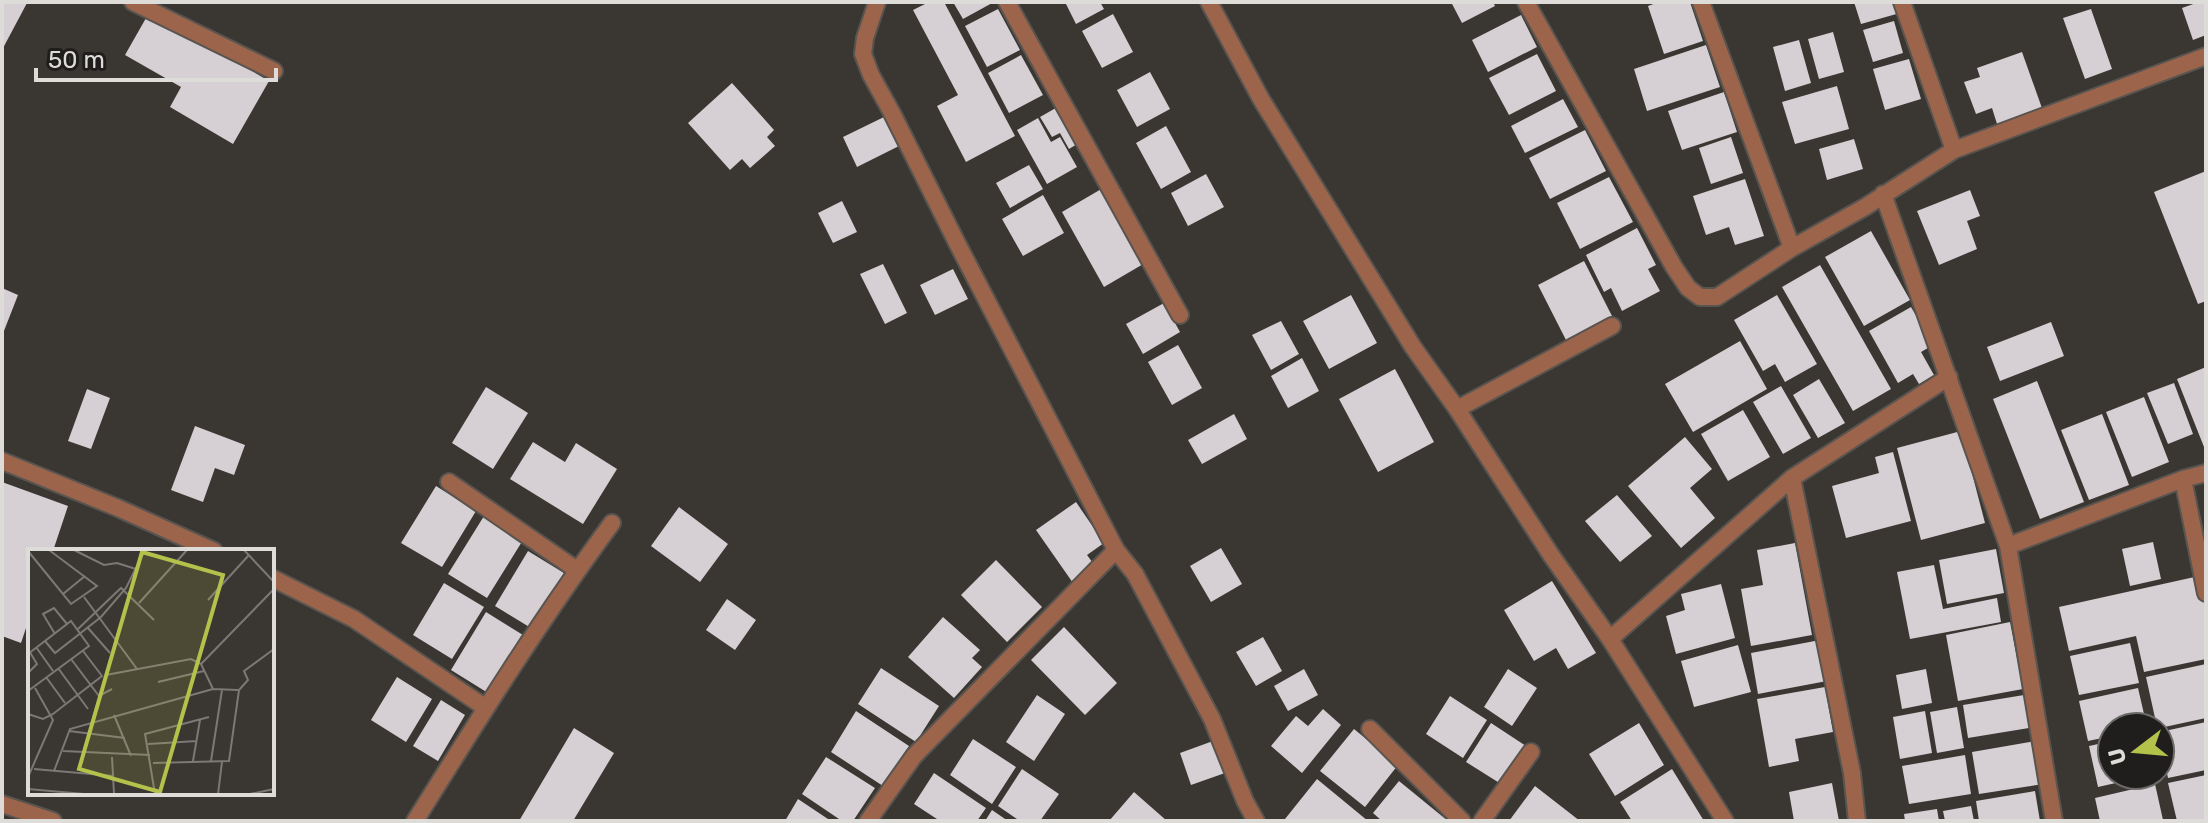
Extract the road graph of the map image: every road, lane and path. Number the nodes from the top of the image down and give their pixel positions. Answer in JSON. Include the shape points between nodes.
{"nodes":[{"id":1,"x":133,"y":2,"type":"edge"},
{"id":2,"x":877,"y":2,"type":"edge"},
{"id":3,"x":1007,"y":2,"type":"edge"},
{"id":4,"x":1209,"y":2,"type":"edge"},
{"id":5,"x":1526,"y":2,"type":"edge"},
{"id":6,"x":1701,"y":2,"type":"edge"},
{"id":7,"x":1902,"y":2,"type":"edge"},
{"id":8,"x":2206,"y":56,"type":"edge"},
{"id":9,"x":274,"y":71,"type":"dead end"},
{"id":10,"x":1954,"y":150,"type":"junction"},
{"id":11,"x":1883,"y":194,"type":"junction"},
{"id":12,"x":1792,"y":248,"type":"junction"},
{"id":13,"x":1180,"y":315,"type":"dead end"},
{"id":14,"x":1612,"y":326,"type":"dead end"},
{"id":15,"x":1949,"y":377,"type":"junction"},
{"id":16,"x":1457,"y":409,"type":"junction"},
{"id":17,"x":2,"y":461,"type":"edge"},
{"id":18,"x":2206,"y":473,"type":"edge"},
{"id":19,"x":1792,"y":478,"type":"junction"},
{"id":20,"x":2183,"y":479,"type":"junction"},
{"id":21,"x":449,"y":482,"type":"dead end"},
{"id":22,"x":612,"y":523,"type":"dead end"},
{"id":23,"x":2008,"y":546,"type":"junction"},
{"id":24,"x":210,"y":549,"type":"edge"},
{"id":25,"x":1116,"y":550,"type":"junction"},
{"id":26,"x":577,"y":570,"type":"junction"},
{"id":27,"x":274,"y":579,"type":"edge"},
{"id":28,"x":2206,"y":593,"type":"edge"},
{"id":29,"x":1610,"y":639,"type":"junction"},
{"id":30,"x":486,"y":708,"type":"junction"},
{"id":31,"x":1370,"y":729,"type":"dead end"},
{"id":32,"x":1531,"y":752,"type":"dead end"},
{"id":33,"x":2,"y":804,"type":"edge"},
{"id":34,"x":53,"y":821,"type":"edge"},
{"id":35,"x":415,"y":821,"type":"edge"},
{"id":36,"x":868,"y":821,"type":"edge"},
{"id":37,"x":1256,"y":821,"type":"edge"},
{"id":38,"x":1462,"y":821,"type":"edge"},
{"id":39,"x":1482,"y":821,"type":"edge"},
{"id":40,"x":1725,"y":821,"type":"edge"},
{"id":41,"x":1857,"y":821,"type":"edge"},
{"id":42,"x":2054,"y":821,"type":"edge"}],
"edges":[{"from":1,"to":9,"type":"street"},
{"from":2,"to":25,"type":"street","via":[[863,54],[871,75]]},
{"from":3,"to":13,"type":"street"},
{"from":4,"to":16,"type":"street","via":[[1269,113]]},
{"from":5,"to":12,"type":"street","via":[[1688,288],[1700,297],[1717,297]]},
{"from":6,"to":12,"type":"street"},
{"from":7,"to":10,"type":"street"},
{"from":8,"to":10,"type":"street"},
{"from":10,"to":11,"type":"street"},
{"from":11,"to":12,"type":"street"},
{"from":11,"to":15,"type":"street"},
{"from":14,"to":16,"type":"street"},
{"from":15,"to":19,"type":"street"},
{"from":15,"to":23,"type":"street"},
{"from":16,"to":29,"type":"street"},
{"from":17,"to":24,"type":"street"},
{"from":18,"to":20,"type":"street"},
{"from":19,"to":29,"type":"street"},
{"from":19,"to":41,"type":"street","via":[[1852,773]]},
{"from":20,"to":23,"type":"street"},
{"from":20,"to":28,"type":"street"},
{"from":21,"to":26,"type":"street"},
{"from":22,"to":26,"type":"street"},
{"from":23,"to":42,"type":"street"},
{"from":25,"to":36,"type":"street","via":[[914,756]]},
{"from":25,"to":37,"type":"street","via":[[1135,574],[1212,719]]},
{"from":26,"to":30,"type":"street"},
{"from":27,"to":30,"type":"street","via":[[354,619]]},
{"from":29,"to":40,"type":"street"},
{"from":30,"to":35,"type":"street"},
{"from":31,"to":38,"type":"street"},
{"from":32,"to":39,"type":"street"},
{"from":33,"to":34,"type":"street"}]}
